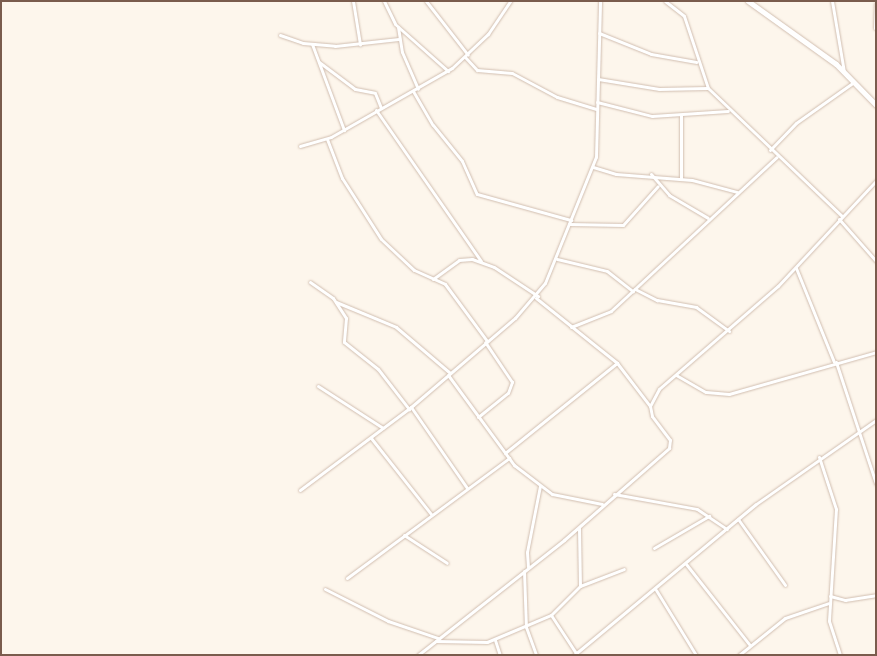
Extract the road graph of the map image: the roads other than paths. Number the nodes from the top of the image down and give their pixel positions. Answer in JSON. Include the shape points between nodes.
{"nodes":[{"id":1,"x":353,"y":1,"type":"edge"},
{"id":2,"x":384,"y":1,"type":"edge"},
{"id":3,"x":426,"y":1,"type":"edge"},
{"id":4,"x":510,"y":1,"type":"edge"},
{"id":5,"x":600,"y":1,"type":"edge"},
{"id":6,"x":665,"y":1,"type":"edge"},
{"id":7,"x":748,"y":1,"type":"edge"},
{"id":8,"x":832,"y":1,"type":"edge"},
{"id":9,"x":876,"y":4,"type":"edge"},
{"id":10,"x":398,"y":27,"type":"junction"},
{"id":11,"x":875,"y":28,"type":"edge"},
{"id":12,"x":599,"y":33,"type":"junction"},
{"id":13,"x":280,"y":34,"type":"dead end"},
{"id":14,"x":399,"y":39,"type":"junction"},
{"id":15,"x":312,"y":44,"type":"junction"},
{"id":16,"x":360,"y":44,"type":"junction"},
{"id":17,"x":466,"y":56,"type":"junction"},
{"id":18,"x":319,"y":62,"type":"junction"},
{"id":19,"x":696,"y":62,"type":"junction"},
{"id":20,"x":448,"y":71,"type":"junction"},
{"id":21,"x":844,"y":72,"type":"junction"},
{"id":22,"x":598,"y":79,"type":"junction"},
{"id":23,"x":854,"y":82,"type":"junction"},
{"id":24,"x":708,"y":88,"type":"junction"},
{"id":25,"x":418,"y":89,"type":"junction"},
{"id":26,"x":413,"y":91,"type":"junction"},
{"id":27,"x":597,"y":102,"type":"junction"},
{"id":28,"x":876,"y":105,"type":"edge"},
{"id":29,"x":381,"y":108,"type":"junction"},
{"id":30,"x":596,"y":109,"type":"junction"},
{"id":31,"x":376,"y":110,"type":"junction"},
{"id":32,"x":729,"y":110,"type":"junction"},
{"id":33,"x":681,"y":115,"type":"junction"},
{"id":34,"x":344,"y":130,"type":"junction"},
{"id":35,"x":327,"y":139,"type":"junction"},
{"id":36,"x":300,"y":146,"type":"dead end"},
{"id":37,"x":770,"y":150,"type":"junction"},
{"id":38,"x":777,"y":157,"type":"junction"},
{"id":39,"x":593,"y":168,"type":"junction"},
{"id":40,"x":651,"y":174,"type":"junction"},
{"id":41,"x":681,"y":179,"type":"junction"},
{"id":42,"x":875,"y":184,"type":"edge"},
{"id":43,"x":658,"y":186,"type":"junction"},
{"id":44,"x":738,"y":192,"type":"junction"},
{"id":45,"x":841,"y":217,"type":"junction"},
{"id":46,"x":708,"y":218,"type":"junction"},
{"id":47,"x":570,"y":222,"type":"junction"},
{"id":48,"x":557,"y":259,"type":"junction"},
{"id":49,"x":481,"y":261,"type":"junction"},
{"id":50,"x":876,"y":261,"type":"edge"},
{"id":51,"x":796,"y":268,"type":"junction"},
{"id":52,"x":433,"y":279,"type":"junction"},
{"id":53,"x":310,"y":282,"type":"dead end"},
{"id":54,"x":634,"y":290,"type":"junction"},
{"id":55,"x":537,"y":297,"type":"junction"},
{"id":56,"x":335,"y":302,"type":"junction"},
{"id":57,"x":571,"y":327,"type":"junction"},
{"id":58,"x":729,"y":331,"type":"junction"},
{"id":59,"x":486,"y":342,"type":"junction"},
{"id":60,"x":876,"y":352,"type":"edge"},
{"id":61,"x":835,"y":362,"type":"junction"},
{"id":62,"x":617,"y":363,"type":"junction"},
{"id":63,"x":449,"y":374,"type":"junction"},
{"id":64,"x":676,"y":375,"type":"junction"},
{"id":65,"x":318,"y":386,"type":"dead end"},
{"id":66,"x":650,"y":406,"type":"junction"},
{"id":67,"x":410,"y":408,"type":"junction"},
{"id":68,"x":478,"y":417,"type":"junction"},
{"id":69,"x":876,"y":420,"type":"edge"},
{"id":70,"x":383,"y":428,"type":"junction"},
{"id":71,"x":856,"y":433,"type":"junction"},
{"id":72,"x":371,"y":438,"type":"junction"},
{"id":73,"x":505,"y":453,"type":"junction"},
{"id":74,"x":819,"y":457,"type":"junction"},
{"id":75,"x":509,"y":458,"type":"junction"},
{"id":76,"x":876,"y":484,"type":"edge"},
{"id":77,"x":540,"y":486,"type":"junction"},
{"id":78,"x":467,"y":488,"type":"junction"},
{"id":79,"x":300,"y":490,"type":"dead end"},
{"id":80,"x":614,"y":494,"type":"junction"},
{"id":81,"x":603,"y":504,"type":"junction"},
{"id":82,"x":431,"y":514,"type":"junction"},
{"id":83,"x":709,"y":516,"type":"junction"},
{"id":84,"x":738,"y":519,"type":"junction"},
{"id":85,"x":579,"y":527,"type":"junction"},
{"id":86,"x":727,"y":529,"type":"junction"},
{"id":87,"x":404,"y":535,"type":"junction"},
{"id":88,"x":654,"y":548,"type":"dead end"},
{"id":89,"x":448,"y":563,"type":"dead end"},
{"id":90,"x":686,"y":564,"type":"junction"},
{"id":91,"x":528,"y":567,"type":"junction"},
{"id":92,"x":624,"y":569,"type":"dead end"},
{"id":93,"x":524,"y":571,"type":"junction"},
{"id":94,"x":347,"y":578,"type":"dead end"},
{"id":95,"x":785,"y":585,"type":"dead end"},
{"id":96,"x":580,"y":586,"type":"junction"},
{"id":97,"x":325,"y":589,"type":"dead end"},
{"id":98,"x":656,"y":590,"type":"junction"},
{"id":99,"x":876,"y":595,"type":"edge"},
{"id":100,"x":830,"y":596,"type":"junction"},
{"id":101,"x":829,"y":602,"type":"junction"},
{"id":102,"x":551,"y":615,"type":"junction"},
{"id":103,"x":526,"y":627,"type":"junction"},
{"id":104,"x":437,"y":639,"type":"junction"},
{"id":105,"x":495,"y":640,"type":"junction"},
{"id":106,"x":749,"y":644,"type":"junction"},
{"id":107,"x":420,"y":654,"type":"edge"},
{"id":108,"x":575,"y":654,"type":"edge"},
{"id":109,"x":500,"y":655,"type":"edge"},
{"id":110,"x":536,"y":655,"type":"edge"},
{"id":111,"x":696,"y":655,"type":"edge"},
{"id":112,"x":739,"y":655,"type":"edge"},
{"id":113,"x":840,"y":655,"type":"edge"}],
"edges":[{"from":1,"to":16,"type":"street"},
{"from":2,"to":10,"type":"street"},
{"from":3,"to":17,"type":"street"},
{"from":4,"to":17,"type":"street"},
{"from":5,"to":12,"type":"street"},
{"from":6,"to":19,"type":"street","via":[[684,16]]},
{"from":7,"to":21,"type":"main road"},
{"from":8,"to":21,"type":"street"},
{"from":9,"to":11,"type":"street"},
{"from":10,"to":14,"type":"street"},
{"from":10,"to":20,"type":"street"},
{"from":12,"to":19,"type":"street","via":[[652,54]]},
{"from":12,"to":22,"type":"street"},
{"from":13,"to":15,"type":"street"},
{"from":14,"to":16,"type":"street"},
{"from":14,"to":25,"type":"street"},
{"from":15,"to":16,"type":"street"},
{"from":15,"to":18,"type":"street"},
{"from":17,"to":20,"type":"street"},
{"from":17,"to":30,"type":"street","via":[[477,70],[512,73],[550,94]]},
{"from":18,"to":29,"type":"street","via":[[355,89],[375,93]]},
{"from":18,"to":34,"type":"street"},
{"from":19,"to":24,"type":"street"},
{"from":20,"to":25,"type":"street"},
{"from":21,"to":23,"type":"main road"},
{"from":22,"to":24,"type":"street","via":[[660,89]]},
{"from":22,"to":27,"type":"street"},
{"from":23,"to":28,"type":"main road"},
{"from":23,"to":37,"type":"street","via":[[796,123]]},
{"from":24,"to":32,"type":"street"},
{"from":25,"to":26,"type":"street"},
{"from":26,"to":29,"type":"street"},
{"from":26,"to":47,"type":"street","via":[[433,125],[462,161],[477,194]]},
{"from":27,"to":30,"type":"street"},
{"from":27,"to":33,"type":"street","via":[[635,114]]},
{"from":29,"to":31,"type":"street"},
{"from":30,"to":39,"type":"street"},
{"from":31,"to":34,"type":"street"},
{"from":31,"to":49,"type":"street"},
{"from":32,"to":33,"type":"street"},
{"from":32,"to":37,"type":"street"},
{"from":33,"to":41,"type":"street"},
{"from":34,"to":35,"type":"street"},
{"from":35,"to":36,"type":"street"},
{"from":35,"to":52,"type":"street","via":[[342,178],[373,219],[378,234],[414,270]]},
{"from":37,"to":38,"type":"street"},
{"from":38,"to":44,"type":"street"},
{"from":38,"to":45,"type":"street"},
{"from":39,"to":40,"type":"street","via":[[616,174]]},
{"from":39,"to":47,"type":"street"},
{"from":40,"to":41,"type":"street"},
{"from":40,"to":43,"type":"street"},
{"from":41,"to":44,"type":"street"},
{"from":42,"to":45,"type":"street"},
{"from":43,"to":46,"type":"street"},
{"from":43,"to":47,"type":"street","via":[[623,225]]},
{"from":44,"to":46,"type":"street"},
{"from":45,"to":50,"type":"street"},
{"from":45,"to":51,"type":"street"},
{"from":46,"to":54,"type":"street"},
{"from":47,"to":48,"type":"street"},
{"from":48,"to":54,"type":"street","via":[[607,271]]},
{"from":48,"to":55,"type":"street"},
{"from":49,"to":52,"type":"street","via":[[459,260]]},
{"from":49,"to":55,"type":"street"},
{"from":51,"to":58,"type":"street"},
{"from":51,"to":61,"type":"street"},
{"from":52,"to":59,"type":"street","via":[[453,293]]},
{"from":53,"to":56,"type":"street"},
{"from":54,"to":57,"type":"street","via":[[604,315]]},
{"from":54,"to":58,"type":"street","via":[[657,300],[696,307]]},
{"from":55,"to":57,"type":"street"},
{"from":55,"to":59,"type":"street"},
{"from":56,"to":63,"type":"street","via":[[396,327]]},
{"from":56,"to":67,"type":"street","via":[[348,322],[341,336],[344,342],[378,369]]},
{"from":57,"to":62,"type":"street"},
{"from":58,"to":64,"type":"street"},
{"from":59,"to":63,"type":"street"},
{"from":59,"to":68,"type":"street","via":[[512,382],[508,393]]},
{"from":60,"to":61,"type":"street"},
{"from":61,"to":64,"type":"street","via":[[728,394],[706,392]]},
{"from":61,"to":71,"type":"street"},
{"from":62,"to":66,"type":"street"},
{"from":62,"to":73,"type":"street"},
{"from":63,"to":67,"type":"street"},
{"from":63,"to":68,"type":"street"},
{"from":64,"to":66,"type":"street","via":[[659,389]]},
{"from":65,"to":70,"type":"street"},
{"from":66,"to":80,"type":"street","via":[[670,446]]},
{"from":67,"to":70,"type":"street"},
{"from":67,"to":78,"type":"street"},
{"from":68,"to":73,"type":"street"},
{"from":69,"to":71,"type":"street"},
{"from":70,"to":72,"type":"street"},
{"from":71,"to":74,"type":"street"},
{"from":71,"to":76,"type":"street"},
{"from":72,"to":79,"type":"street"},
{"from":72,"to":82,"type":"street"},
{"from":73,"to":75,"type":"street"},
{"from":74,"to":84,"type":"street"},
{"from":74,"to":100,"type":"street","via":[[836,509]]},
{"from":75,"to":77,"type":"street"},
{"from":75,"to":78,"type":"street"},
{"from":77,"to":81,"type":"street","via":[[576,502]]},
{"from":77,"to":91,"type":"street","via":[[527,552]]},
{"from":78,"to":82,"type":"street"},
{"from":80,"to":81,"type":"street"},
{"from":80,"to":83,"type":"street","via":[[698,509]]},
{"from":81,"to":85,"type":"street"},
{"from":82,"to":87,"type":"street"},
{"from":83,"to":86,"type":"street"},
{"from":83,"to":88,"type":"street"},
{"from":84,"to":86,"type":"street"},
{"from":84,"to":95,"type":"street"},
{"from":85,"to":91,"type":"street"},
{"from":85,"to":96,"type":"street"},
{"from":86,"to":90,"type":"street"},
{"from":87,"to":89,"type":"street"},
{"from":87,"to":94,"type":"street"},
{"from":90,"to":98,"type":"street"},
{"from":90,"to":106,"type":"street"},
{"from":91,"to":93,"type":"street"},
{"from":92,"to":96,"type":"street"},
{"from":93,"to":103,"type":"street"},
{"from":93,"to":104,"type":"street"},
{"from":96,"to":102,"type":"street"},
{"from":97,"to":104,"type":"street","via":[[388,621]]},
{"from":98,"to":108,"type":"street"},
{"from":98,"to":111,"type":"street"},
{"from":99,"to":100,"type":"street","via":[[845,600]]},
{"from":100,"to":101,"type":"street"},
{"from":101,"to":106,"type":"street","via":[[796,612]]},
{"from":101,"to":113,"type":"street","via":[[831,631]]},
{"from":102,"to":103,"type":"street"},
{"from":102,"to":108,"type":"street"},
{"from":103,"to":105,"type":"street"},
{"from":103,"to":110,"type":"street"},
{"from":104,"to":105,"type":"street","via":[[472,645]]},
{"from":104,"to":107,"type":"street"},
{"from":105,"to":109,"type":"street"},
{"from":106,"to":112,"type":"street"}]}
